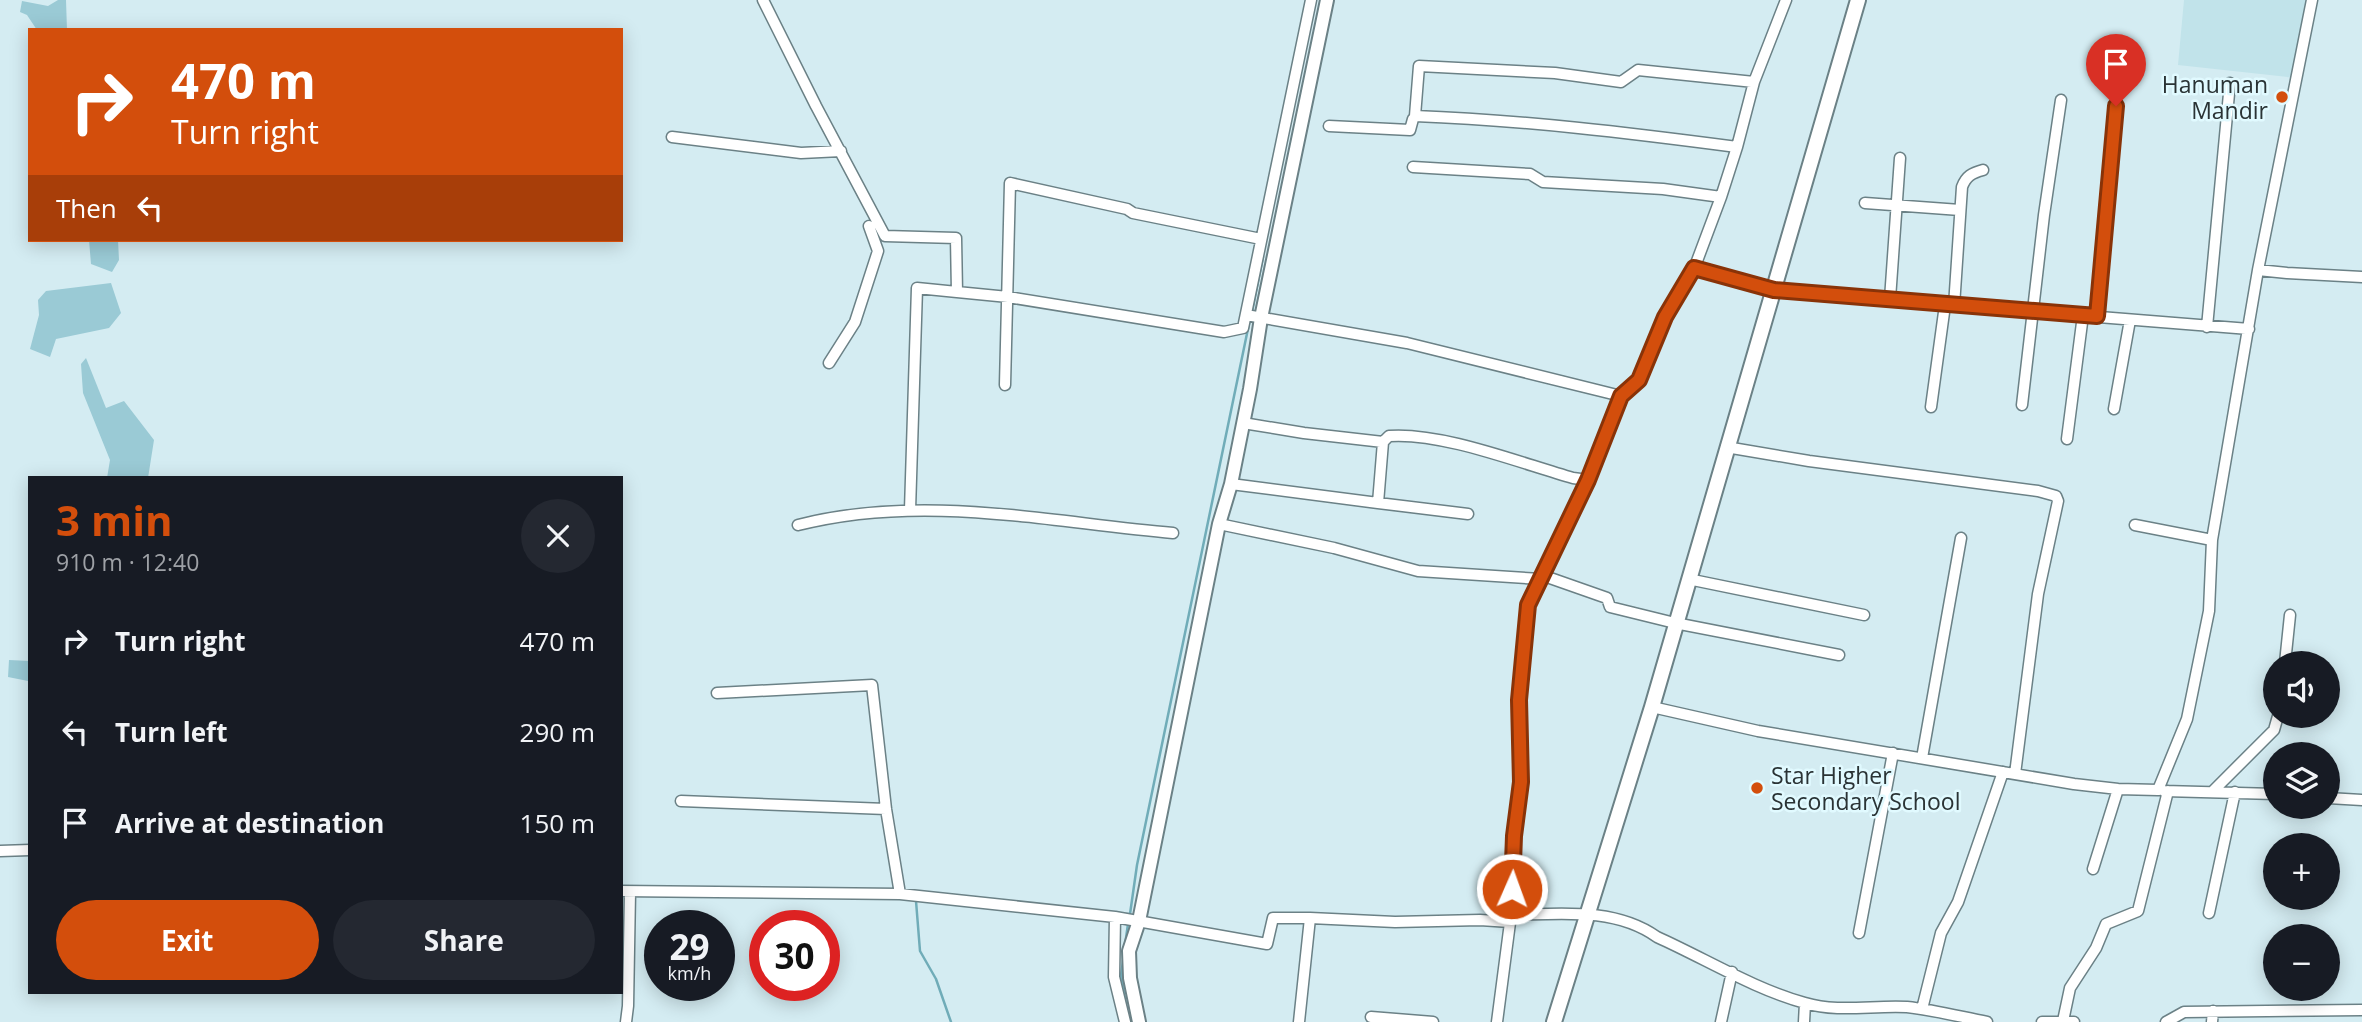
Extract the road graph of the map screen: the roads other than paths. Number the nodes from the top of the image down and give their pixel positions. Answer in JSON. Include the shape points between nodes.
{"nodes":[{"id":1,"x":763,"y":0,"type":"edge"},
{"id":2,"x":1311,"y":0,"type":"edge"},
{"id":3,"x":1327,"y":0,"type":"edge"},
{"id":4,"x":1786,"y":0,"type":"edge"},
{"id":5,"x":1858,"y":0,"type":"edge"},
{"id":6,"x":2312,"y":0,"type":"edge"},
{"id":7,"x":1754,"y":82,"type":"junction"},
{"id":8,"x":2230,"y":83,"type":"dead end"},
{"id":9,"x":2061,"y":100,"type":"dead end"},
{"id":10,"x":2116,"y":106,"type":"dead end"},
{"id":11,"x":1413,"y":119,"type":"dead end"},
{"id":12,"x":1329,"y":125,"type":"dead end"},
{"id":13,"x":672,"y":137,"type":"dead end"},
{"id":14,"x":1737,"y":147,"type":"junction"},
{"id":15,"x":841,"y":151,"type":"junction"},
{"id":16,"x":1900,"y":158,"type":"dead end"},
{"id":17,"x":1413,"y":167,"type":"dead end"},
{"id":18,"x":1983,"y":170,"type":"dead end"},
{"id":19,"x":1721,"y":197,"type":"junction"},
{"id":20,"x":1865,"y":203,"type":"dead end"},
{"id":21,"x":1896,"y":205,"type":"junction"},
{"id":22,"x":1960,"y":210,"type":"junction"},
{"id":23,"x":869,"y":226,"type":"dead end"},
{"id":24,"x":1261,"y":239,"type":"junction"},
{"id":25,"x":1694,"y":268,"type":"junction"},
{"id":26,"x":2258,"y":270,"type":"junction"},
{"id":27,"x":2362,"y":277,"type":"edge"},
{"id":28,"x":1774,"y":290,"type":"junction"},
{"id":29,"x":957,"y":292,"type":"junction"},
{"id":30,"x":1007,"y":297,"type":"junction"},
{"id":31,"x":1890,"y":299,"type":"junction"},
{"id":32,"x":1950,"y":305,"type":"junction"},
{"id":33,"x":2033,"y":312,"type":"junction"},
{"id":34,"x":2083,"y":315,"type":"junction"},
{"id":35,"x":2097,"y":316,"type":"junction"},
{"id":36,"x":1254,"y":317,"type":"junction"},
{"id":37,"x":2130,"y":320,"type":"junction"},
{"id":38,"x":2207,"y":327,"type":"junction"},
{"id":39,"x":2249,"y":330,"type":"junction"},
{"id":40,"x":829,"y":363,"type":"dead end"},
{"id":41,"x":1005,"y":385,"type":"dead end"},
{"id":42,"x":1621,"y":396,"type":"junction"},
{"id":43,"x":2022,"y":405,"type":"dead end"},
{"id":44,"x":1931,"y":407,"type":"dead end"},
{"id":45,"x":2115,"y":409,"type":"dead end"},
{"id":46,"x":1243,"y":424,"type":"junction"},
{"id":47,"x":2067,"y":439,"type":"dead end"},
{"id":48,"x":1382,"y":442,"type":"junction"},
{"id":49,"x":1726,"y":447,"type":"junction"},
{"id":50,"x":1588,"y":480,"type":"junction"},
{"id":51,"x":1231,"y":484,"type":"junction"},
{"id":52,"x":1378,"y":503,"type":"junction"},
{"id":53,"x":910,"y":510,"type":"junction"},
{"id":54,"x":1468,"y":514,"type":"dead end"},
{"id":55,"x":1219,"y":524,"type":"junction"},
{"id":56,"x":798,"y":525,"type":"dead end"},
{"id":57,"x":2135,"y":525,"type":"dead end"},
{"id":58,"x":1173,"y":533,"type":"dead end"},
{"id":59,"x":1961,"y":538,"type":"dead end"},
{"id":60,"x":2212,"y":540,"type":"junction"},
{"id":61,"x":1543,"y":576,"type":"junction"},
{"id":62,"x":1688,"y":579,"type":"junction"},
{"id":63,"x":1864,"y":615,"type":"dead end"},
{"id":64,"x":2290,"y":615,"type":"dead end"},
{"id":65,"x":1675,"y":623,"type":"junction"},
{"id":66,"x":2286,"y":651,"type":"edge"},
{"id":67,"x":1839,"y":655,"type":"dead end"},
{"id":68,"x":717,"y":693,"type":"dead end"},
{"id":69,"x":1652,"y":707,"type":"junction"},
{"id":70,"x":2275,"y":728,"type":"edge"},
{"id":71,"x":1894,"y":753,"type":"junction"},
{"id":72,"x":1922,"y":758,"type":"junction"},
{"id":73,"x":2003,"y":772,"type":"junction"},
{"id":74,"x":2015,"y":774,"type":"junction"},
{"id":75,"x":2118,"y":789,"type":"junction"},
{"id":76,"x":2163,"y":791,"type":"junction"},
{"id":77,"x":2213,"y":791,"type":"junction"},
{"id":78,"x":2235,"y":792,"type":"junction"},
{"id":79,"x":2263,"y":793,"type":"edge"},
{"id":80,"x":2340,"y":799,"type":"edge"},
{"id":81,"x":2362,"y":800,"type":"edge"},
{"id":82,"x":681,"y":801,"type":"dead end"},
{"id":83,"x":886,"y":809,"type":"junction"},
{"id":84,"x":0,"y":850,"type":"edge"},
{"id":85,"x":28,"y":850,"type":"edge"},
{"id":86,"x":2093,"y":869,"type":"dead end"},
{"id":87,"x":625,"y":891,"type":"edge"},
{"id":88,"x":900,"y":894,"type":"junction"},
{"id":89,"x":2209,"y":913,"type":"dead end"},
{"id":90,"x":1589,"y":914,"type":"junction"},
{"id":91,"x":1115,"y":917,"type":"junction"},
{"id":92,"x":1310,"y":918,"type":"junction"},
{"id":93,"x":1510,"y":918,"type":"junction"},
{"id":94,"x":1139,"y":921,"type":"junction"},
{"id":95,"x":1859,"y":933,"type":"dead end"},
{"id":96,"x":1732,"y":972,"type":"junction"},
{"id":97,"x":1805,"y":1003,"type":"junction"},
{"id":98,"x":1922,"y":1009,"type":"junction"},
{"id":99,"x":2362,"y":1010,"type":"edge"},
{"id":100,"x":1371,"y":1017,"type":"dead end"},
{"id":101,"x":2213,"y":1017,"type":"edge"},
{"id":102,"x":2063,"y":1021,"type":"edge"},
{"id":103,"x":626,"y":1022,"type":"edge"},
{"id":104,"x":1125,"y":1022,"type":"edge"},
{"id":105,"x":1139,"y":1022,"type":"edge"},
{"id":106,"x":1299,"y":1022,"type":"edge"},
{"id":107,"x":1433,"y":1022,"type":"edge"},
{"id":108,"x":1497,"y":1022,"type":"edge"},
{"id":109,"x":1554,"y":1022,"type":"edge"},
{"id":110,"x":1721,"y":1022,"type":"edge"},
{"id":111,"x":1804,"y":1022,"type":"edge"},
{"id":112,"x":1987,"y":1022,"type":"edge"},
{"id":113,"x":2042,"y":1022,"type":"edge"},
{"id":114,"x":2074,"y":1022,"type":"edge"},
{"id":115,"x":2166,"y":1022,"type":"edge"}],
"edges":[{"from":1,"to":15,"type":"street"},
{"from":2,"to":24,"type":"street"},
{"from":3,"to":36,"type":"street"},
{"from":4,"to":7,"type":"street"},
{"from":5,"to":28,"type":"main road"},
{"from":6,"to":26,"type":"street"},
{"from":7,"to":14,"type":"street"},
{"from":7,"to":14,"type":"street","via":[[1638,71],[1621,82],[1555,73],[1419,66],[1415,116],[1600,129]]},
{"from":8,"to":38,"type":"street"},
{"from":9,"to":33,"type":"street"},
{"from":10,"to":35,"type":"street"},
{"from":11,"to":12,"type":"street","via":[[1410,130]]},
{"from":13,"to":15,"type":"street","via":[[800,153]]},
{"from":14,"to":19,"type":"street"},
{"from":15,"to":29,"type":"street","via":[[885,236],[956,238]]},
{"from":16,"to":21,"type":"street"},
{"from":17,"to":19,"type":"street","via":[[1530,174],[1543,182]]},
{"from":18,"to":22,"type":"street","via":[[1965,178]]},
{"from":19,"to":25,"type":"street"},
{"from":20,"to":21,"type":"street"},
{"from":21,"to":22,"type":"street"},
{"from":21,"to":31,"type":"street"},
{"from":22,"to":32,"type":"street"},
{"from":23,"to":40,"type":"street","via":[[878,251],[855,323]]},
{"from":24,"to":30,"type":"street","via":[[1010,183]]},
{"from":24,"to":36,"type":"street"},
{"from":25,"to":28,"type":"street"},
{"from":25,"to":42,"type":"street","via":[[1665,317],[1639,380]]},
{"from":26,"to":27,"type":"street"},
{"from":26,"to":39,"type":"street"},
{"from":28,"to":31,"type":"street"},
{"from":28,"to":49,"type":"main road"},
{"from":29,"to":30,"type":"street"},
{"from":29,"to":53,"type":"street","via":[[917,288]]},
{"from":30,"to":36,"type":"street","via":[[1224,332],[1243,328]]},
{"from":30,"to":41,"type":"street"},
{"from":31,"to":32,"type":"street"},
{"from":32,"to":33,"type":"street"},
{"from":32,"to":44,"type":"street"},
{"from":33,"to":34,"type":"street"},
{"from":33,"to":43,"type":"street"},
{"from":34,"to":35,"type":"street"},
{"from":34,"to":47,"type":"street"},
{"from":35,"to":37,"type":"street"},
{"from":36,"to":42,"type":"street","via":[[1407,343]]},
{"from":36,"to":46,"type":"street"},
{"from":37,"to":38,"type":"street"},
{"from":37,"to":45,"type":"street"},
{"from":38,"to":39,"type":"street"},
{"from":39,"to":60,"type":"street"},
{"from":42,"to":50,"type":"street"},
{"from":46,"to":48,"type":"street"},
{"from":46,"to":51,"type":"street"},
{"from":48,"to":50,"type":"street","via":[[1389,436],[1407,435]]},
{"from":48,"to":52,"type":"street"},
{"from":49,"to":62,"type":"main road"},
{"from":49,"to":74,"type":"street","via":[[2056,496],[2038,594]]},
{"from":50,"to":61,"type":"street"},
{"from":51,"to":52,"type":"street"},
{"from":51,"to":55,"type":"street"},
{"from":52,"to":54,"type":"street"},
{"from":53,"to":56,"type":"street","via":[[836,515]]},
{"from":53,"to":58,"type":"street","via":[[983,511]]},
{"from":55,"to":61,"type":"street","via":[[1418,571]]},
{"from":55,"to":94,"type":"street"},
{"from":57,"to":60,"type":"street"},
{"from":59,"to":72,"type":"street"},
{"from":60,"to":76,"type":"street","via":[[2209,611],[2187,719]]},
{"from":61,"to":65,"type":"street","via":[[1607,598],[1610,607]]},
{"from":61,"to":93,"type":"street","via":[[1528,605],[1519,700],[1521,782]]},
{"from":62,"to":63,"type":"street"},
{"from":62,"to":65,"type":"main road"},
{"from":64,"to":66,"type":"street"},
{"from":65,"to":67,"type":"street"},
{"from":65,"to":69,"type":"main road"},
{"from":68,"to":83,"type":"street","via":[[872,685]]},
{"from":69,"to":71,"type":"street","via":[[1758,731]]},
{"from":69,"to":90,"type":"main road"},
{"from":70,"to":77,"type":"street"},
{"from":71,"to":72,"type":"street"},
{"from":71,"to":95,"type":"street"},
{"from":72,"to":73,"type":"street"},
{"from":73,"to":74,"type":"street"},
{"from":73,"to":98,"type":"street","via":[[1958,902],[1941,933]]},
{"from":74,"to":75,"type":"street"},
{"from":75,"to":76,"type":"street"},
{"from":75,"to":86,"type":"street"},
{"from":76,"to":77,"type":"street"},
{"from":76,"to":102,"type":"street","via":[[2138,911],[2106,924],[2070,988]]},
{"from":77,"to":78,"type":"street"},
{"from":78,"to":79,"type":"street"},
{"from":78,"to":89,"type":"street"},
{"from":80,"to":81,"type":"street"},
{"from":82,"to":83,"type":"street"},
{"from":83,"to":88,"type":"street"},
{"from":84,"to":85,"type":"street"},
{"from":87,"to":88,"type":"street"},
{"from":87,"to":103,"type":"street"},
{"from":88,"to":91,"type":"street"},
{"from":90,"to":93,"type":"street"},
{"from":90,"to":96,"type":"street","via":[[1643,926]]},
{"from":90,"to":109,"type":"main road"},
{"from":91,"to":94,"type":"street"},
{"from":91,"to":104,"type":"street","via":[[1114,977]]},
{"from":92,"to":93,"type":"street","via":[[1395,922]]},
{"from":92,"to":94,"type":"street","via":[[1273,918],[1267,944]]},
{"from":92,"to":106,"type":"street"},
{"from":93,"to":108,"type":"street"},
{"from":94,"to":105,"type":"street","via":[[1129,951]]},
{"from":96,"to":97,"type":"street"},
{"from":96,"to":110,"type":"street"},
{"from":97,"to":98,"type":"street","via":[[1829,1008]]},
{"from":97,"to":111,"type":"street"},
{"from":98,"to":112,"type":"street"},
{"from":99,"to":101,"type":"street"},
{"from":100,"to":107,"type":"street"},
{"from":101,"to":115,"type":"street","via":[[2184,1012]]},
{"from":102,"to":113,"type":"street"},
{"from":102,"to":114,"type":"street"}]}
